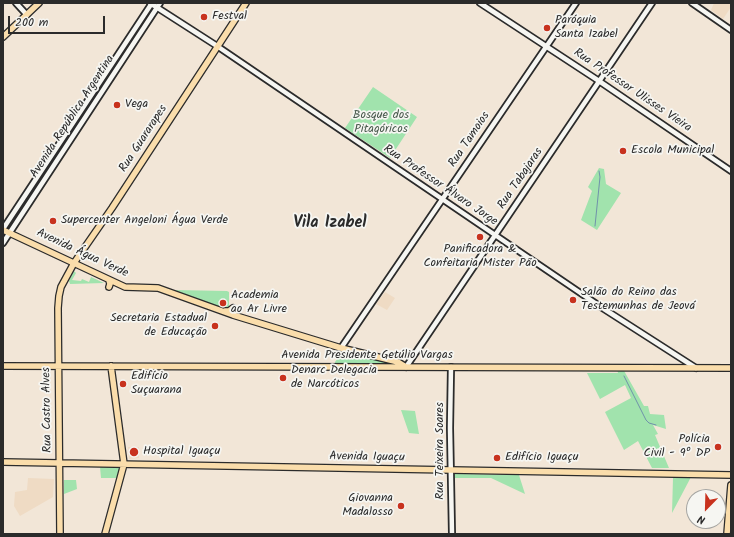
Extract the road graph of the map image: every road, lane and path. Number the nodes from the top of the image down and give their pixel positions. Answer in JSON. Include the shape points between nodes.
{"nodes":[{"id":1,"x":16,"y":3,"type":"edge"},
{"id":2,"x":39,"y":3,"type":"edge"},
{"id":3,"x":246,"y":3,"type":"edge"},
{"id":4,"x":480,"y":3,"type":"edge"},
{"id":5,"x":576,"y":3,"type":"edge"},
{"id":6,"x":652,"y":3,"type":"edge"},
{"id":7,"x":692,"y":3,"type":"edge"},
{"id":8,"x":154,"y":4,"type":"edge"},
{"id":9,"x":27,"y":15,"type":"junction"},
{"id":10,"x":731,"y":30,"type":"edge"},
{"id":11,"x":3,"y":37,"type":"edge"},
{"id":12,"x":217,"y":46,"type":"junction"},
{"id":13,"x":547,"y":46,"type":"junction"},
{"id":14,"x":599,"y":80,"type":"junction"},
{"id":15,"x":731,"y":171,"type":"edge"},
{"id":16,"x":442,"y":199,"type":"junction"},
{"id":17,"x":3,"y":229,"type":"edge"},
{"id":18,"x":10,"y":233,"type":"junction"},
{"id":19,"x":495,"y":235,"type":"junction"},
{"id":20,"x":3,"y":242,"type":"edge"},
{"id":21,"x":74,"y":263,"type":"junction"},
{"id":22,"x":109,"y":280,"type":"junction"},
{"id":23,"x":61,"y":287,"type":"joint"},
{"id":24,"x":109,"y":287,"type":"dead end"},
{"id":25,"x":233,"y":308,"type":"dead end"},
{"id":26,"x":224,"y":311,"type":"junction"},
{"id":27,"x":341,"y":348,"type":"junction"},
{"id":28,"x":395,"y":364,"type":"junction"},
{"id":29,"x":3,"y":366,"type":"edge"},
{"id":30,"x":59,"y":366,"type":"junction"},
{"id":31,"x":111,"y":366,"type":"junction"},
{"id":32,"x":406,"y":367,"type":"junction"},
{"id":33,"x":451,"y":367,"type":"junction"},
{"id":34,"x":696,"y":368,"type":"junction"},
{"id":35,"x":731,"y":368,"type":"edge"},
{"id":36,"x":3,"y":462,"type":"edge"},
{"id":37,"x":60,"y":463,"type":"junction"},
{"id":38,"x":124,"y":464,"type":"junction"},
{"id":39,"x":451,"y":470,"type":"junction"},
{"id":40,"x":731,"y":475,"type":"edge"},
{"id":41,"x":731,"y":485,"type":"edge"},
{"id":42,"x":60,"y":534,"type":"edge"},
{"id":43,"x":105,"y":534,"type":"edge"},
{"id":44,"x":452,"y":534,"type":"edge"},
{"id":45,"x":726,"y":534,"type":"edge"}],
"edges":[{"from":1,"to":9,"type":"street"},
{"from":2,"to":9,"type":"main road"},
{"from":3,"to":12,"type":"main road","name":"Rua Guararapes"},
{"from":4,"to":13,"type":"street","name":"Rua Professor Ulisses Vieira"},
{"from":5,"to":13,"type":"street","name":"Rua Tamoios"},
{"from":6,"to":14,"type":"street","name":"Rua Tabajaras"},
{"from":7,"to":10,"type":"street"},
{"from":8,"to":12,"type":"street","name":"Rua Professor Álvaro Jorge"},
{"from":8,"to":17,"type":"street","name":"Avenida República Argentina"},
{"from":8,"to":18,"type":"street","name":"Avenida República Argentina"},
{"from":9,"to":11,"type":"main road"},
{"from":12,"to":16,"type":"street","name":"Rua Professor Álvaro Jorge"},
{"from":12,"to":21,"type":"main road","name":"Rua Guararapes"},
{"from":13,"to":14,"type":"street","name":"Rua Professor Ulisses Vieira"},
{"from":13,"to":16,"type":"street","name":"Rua Tamoios"},
{"from":14,"to":15,"type":"street","name":"Rua Professor Ulisses Vieira"},
{"from":14,"to":19,"type":"street","name":"Rua Tabajaras"},
{"from":16,"to":19,"type":"street","name":"Rua Professor Álvaro Jorge"},
{"from":16,"to":27,"type":"street","name":"Rua Tamoios"},
{"from":17,"to":18,"type":"main road","name":"Avenida Água Verde"},
{"from":18,"to":20,"type":"street","name":"Avenida República Argentina"},
{"from":18,"to":21,"type":"main road","name":"Avenida Água Verde"},
{"from":19,"to":32,"type":"street","name":"Rua Tabajaras"},
{"from":19,"to":34,"type":"street","name":"Rua Professor Álvaro Jorge"},
{"from":21,"to":22,"type":"main road","name":"Avenida Água Verde"},
{"from":21,"to":23,"type":"main road","name":"Rua Guararapes"},
{"from":22,"to":24,"type":"main road"},
{"from":22,"to":26,"type":"main road","name":"Avenida Água Verde","via":[[125,287],[158,288]]},
{"from":23,"to":30,"type":"main road","name":"Rua Castro Alves","via":[[58,302]]},
{"from":25,"to":26,"type":"main road"},
{"from":26,"to":27,"type":"main road","name":"Avenida Água Verde"},
{"from":27,"to":28,"type":"main road","name":"Avenida Água Verde"},
{"from":28,"to":31,"type":"main road","name":"Avenida Presidente Getúlio Vargas"},
{"from":28,"to":32,"type":"main road","name":"Avenida Água Verde"},
{"from":29,"to":30,"type":"main road","name":"Avenida Presidente Getúlio Vargas"},
{"from":30,"to":31,"type":"main road","name":"Avenida Presidente Getúlio Vargas"},
{"from":30,"to":37,"type":"main road","name":"Rua Castro Alves"},
{"from":31,"to":38,"type":"main road"},
{"from":32,"to":33,"type":"main road","name":"Avenida Presidente Getúlio Vargas"},
{"from":33,"to":34,"type":"main road","name":"Avenida Presidente Getúlio Vargas"},
{"from":33,"to":39,"type":"street","name":"Rua Teixeira Soares"},
{"from":34,"to":35,"type":"main road","name":"Avenida Presidente Getúlio Vargas"},
{"from":36,"to":37,"type":"main road","name":"Avenida Iguaçu"},
{"from":37,"to":38,"type":"main road","name":"Avenida Iguaçu"},
{"from":37,"to":42,"type":"main road","name":"Rua Castro Alves"},
{"from":38,"to":39,"type":"main road","name":"Avenida Iguaçu"},
{"from":38,"to":43,"type":"main road"},
{"from":39,"to":40,"type":"main road","name":"Avenida Iguaçu"},
{"from":39,"to":44,"type":"street","name":"Rua Teixeira Soares"},
{"from":41,"to":45,"type":"main road"}]}
